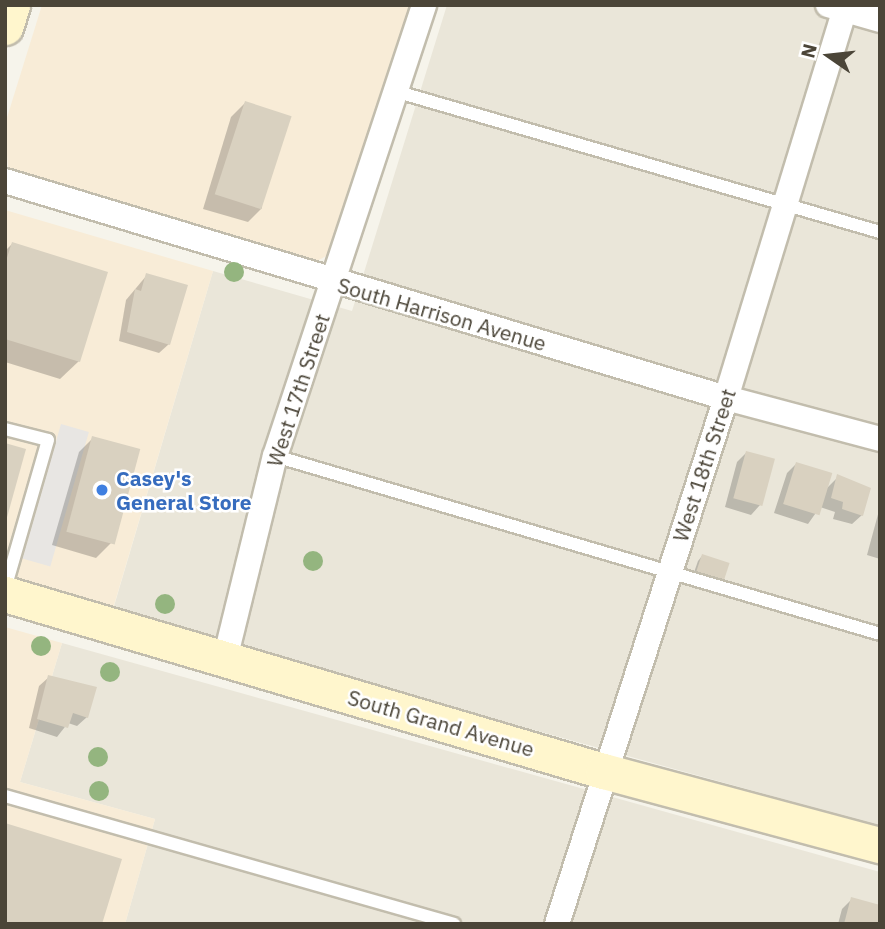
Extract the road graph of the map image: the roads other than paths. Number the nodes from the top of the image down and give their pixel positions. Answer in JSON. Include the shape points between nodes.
{"nodes":[{"id":1,"x":12,"y":5,"type":"edge"},
{"id":2,"x":424,"y":5,"type":"edge"},
{"id":3,"x":840,"y":7,"type":"edge"},
{"id":4,"x":880,"y":20,"type":"edge"},
{"id":5,"x":5,"y":27,"type":"edge"},
{"id":6,"x":397,"y":92,"type":"junction"},
{"id":7,"x":5,"y":181,"type":"edge"},
{"id":8,"x":786,"y":205,"type":"junction"},
{"id":9,"x":880,"y":232,"type":"edge"},
{"id":10,"x":334,"y":282,"type":"junction"},
{"id":11,"x":726,"y":398,"type":"junction"},
{"id":12,"x":5,"y":429,"type":"edge"},
{"id":13,"x":880,"y":439,"type":"edge"},
{"id":14,"x":275,"y":456,"type":"junction"},
{"id":15,"x":669,"y":573,"type":"junction"},
{"id":16,"x":5,"y":589,"type":"edge"},
{"id":17,"x":5,"y":594,"type":"edge"},
{"id":18,"x":880,"y":634,"type":"edge"},
{"id":19,"x":225,"y":659,"type":"junction"},
{"id":20,"x":603,"y":771,"type":"junction"},
{"id":21,"x":5,"y":796,"type":"edge"},
{"id":22,"x":880,"y":845,"type":"edge"},
{"id":23,"x":454,"y":924,"type":"edge"},
{"id":24,"x":557,"y":924,"type":"edge"}],
"edges":[{"from":1,"to":5,"type":"street"},
{"from":2,"to":6,"type":"street","name":"West 17th Street"},
{"from":3,"to":4,"type":"street"},
{"from":3,"to":8,"type":"street","name":"West 18th Street"},
{"from":6,"to":8,"type":"lane"},
{"from":6,"to":10,"type":"street","name":"West 17th Street"},
{"from":7,"to":10,"type":"street","name":"South Harrison Avenue"},
{"from":8,"to":9,"type":"lane"},
{"from":8,"to":11,"type":"street","name":"West 18th Street"},
{"from":10,"to":11,"type":"street","name":"South Harrison Avenue"},
{"from":10,"to":14,"type":"street","name":"West 17th Street"},
{"from":11,"to":13,"type":"street","name":"South Harrison Avenue"},
{"from":11,"to":15,"type":"street","name":"West 18th Street"},
{"from":12,"to":16,"type":"lane","via":[[48,440]]},
{"from":14,"to":15,"type":"lane"},
{"from":14,"to":19,"type":"street","name":"West 17th Street"},
{"from":15,"to":18,"type":"lane"},
{"from":15,"to":20,"type":"street","name":"West 18th Street"},
{"from":17,"to":19,"type":"street","name":"South Grand Avenue"},
{"from":19,"to":20,"type":"street","name":"South Grand Avenue"},
{"from":20,"to":22,"type":"street","name":"South Grand Avenue"},
{"from":20,"to":24,"type":"street","name":"West 18th Street"},
{"from":21,"to":23,"type":"lane"}]}
